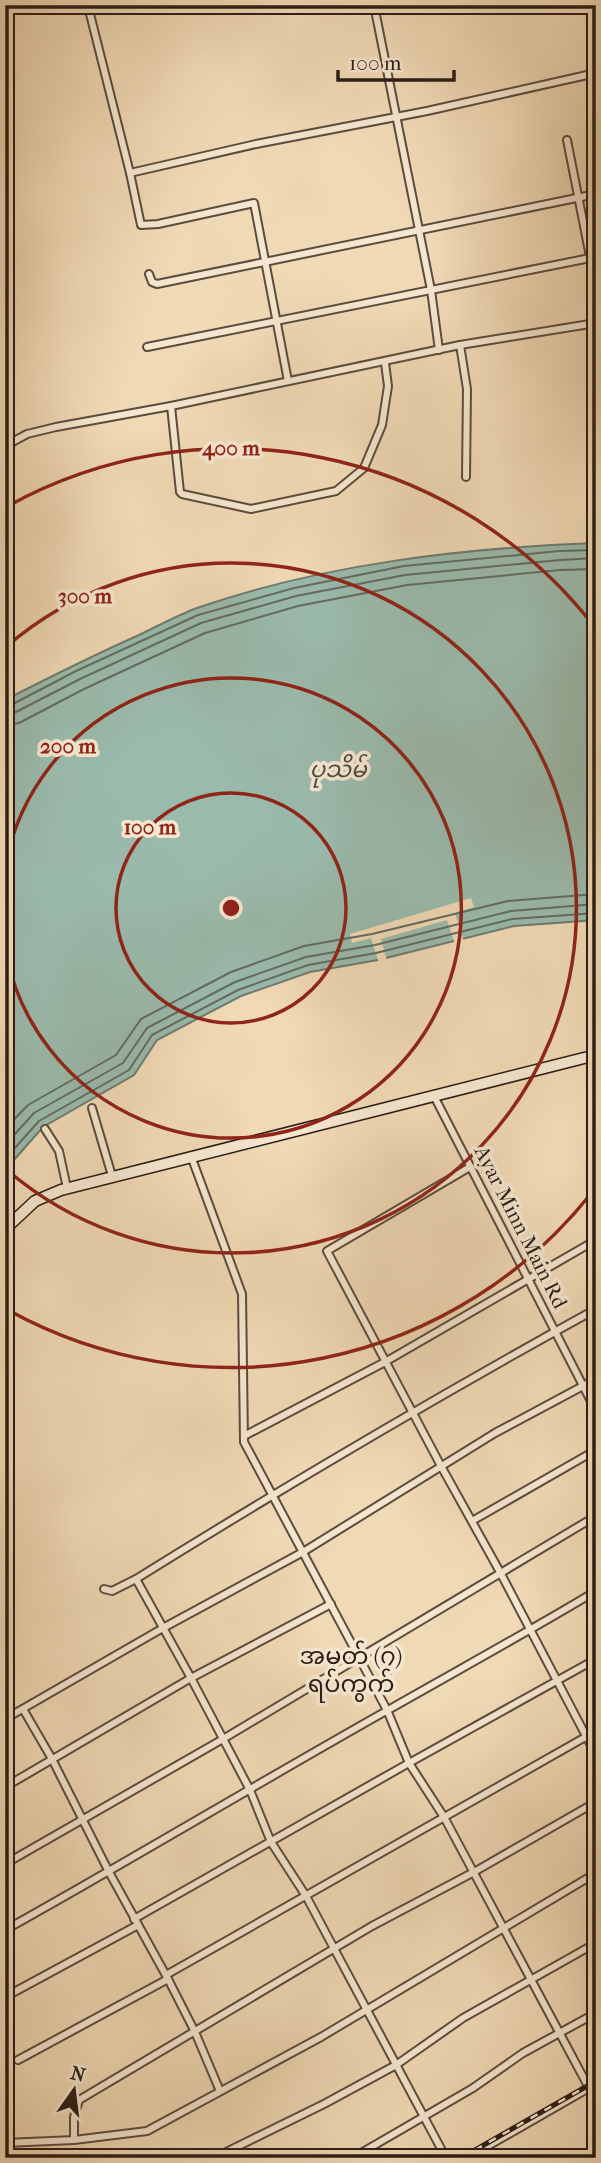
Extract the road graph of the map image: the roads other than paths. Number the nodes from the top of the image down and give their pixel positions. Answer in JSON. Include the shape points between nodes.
{"nodes":[{"id":1,"x":374,"y":5,"type":"edge"},
{"id":2,"x":90,"y":13,"type":"dead end"},
{"id":3,"x":596,"y":73,"type":"edge"},
{"id":4,"x":396,"y":116,"type":"junction"},
{"id":5,"x":568,"y":140,"type":"dead end"},
{"id":6,"x":130,"y":173,"type":"junction"},
{"id":7,"x":596,"y":194,"type":"edge"},
{"id":8,"x":579,"y":197,"type":"junction"},
{"id":9,"x":418,"y":230,"type":"junction"},
{"id":10,"x":590,"y":258,"type":"junction"},
{"id":11,"x":264,"y":262,"type":"junction"},
{"id":12,"x":149,"y":274,"type":"dead end"},
{"id":13,"x":596,"y":287,"type":"edge"},
{"id":14,"x":431,"y":290,"type":"junction"},
{"id":15,"x":276,"y":321,"type":"junction"},
{"id":16,"x":596,"y":323,"type":"edge"},
{"id":17,"x":460,"y":345,"type":"junction"},
{"id":18,"x":147,"y":347,"type":"dead end"},
{"id":19,"x":439,"y":350,"type":"junction"},
{"id":20,"x":385,"y":363,"type":"junction"},
{"id":21,"x":288,"y":381,"type":"junction"},
{"id":22,"x":170,"y":406,"type":"junction"},
{"id":23,"x":5,"y":446,"type":"edge"},
{"id":24,"x":466,"y":477,"type":"dead end"},
{"id":25,"x":596,"y":1055,"type":"edge"},
{"id":26,"x":434,"y":1096,"type":"junction"},
{"id":27,"x":92,"y":1108,"type":"dead end"},
{"id":28,"x":45,"y":1129,"type":"dead end"},
{"id":29,"x":191,"y":1156,"type":"junction"},
{"id":30,"x":470,"y":1167,"type":"junction"},
{"id":31,"x":113,"y":1176,"type":"junction"},
{"id":32,"x":67,"y":1188,"type":"junction"},
{"id":33,"x":5,"y":1229,"type":"edge"},
{"id":34,"x":596,"y":1240,"type":"edge"},
{"id":35,"x":528,"y":1279,"type":"junction"},
{"id":36,"x":596,"y":1309,"type":"edge"},
{"id":37,"x":555,"y":1331,"type":"junction"},
{"id":38,"x":385,"y":1362,"type":"junction"},
{"id":39,"x":596,"y":1379,"type":"edge"},
{"id":40,"x":583,"y":1385,"type":"junction"},
{"id":41,"x":412,"y":1411,"type":"junction"},
{"id":42,"x":596,"y":1411,"type":"edge"},
{"id":43,"x":244,"y":1436,"type":"junction"},
{"id":44,"x":596,"y":1450,"type":"edge"},
{"id":45,"x":441,"y":1466,"type":"junction"},
{"id":46,"x":272,"y":1494,"type":"junction"},
{"id":47,"x":596,"y":1516,"type":"edge"},
{"id":48,"x":472,"y":1521,"type":"junction"},
{"id":49,"x":303,"y":1552,"type":"junction"},
{"id":50,"x":500,"y":1572,"type":"junction"},
{"id":51,"x":136,"y":1579,"type":"junction"},
{"id":52,"x":104,"y":1589,"type":"dead end"},
{"id":53,"x":596,"y":1591,"type":"edge"},
{"id":54,"x":331,"y":1604,"type":"junction"},
{"id":55,"x":163,"y":1628,"type":"junction"},
{"id":56,"x":530,"y":1631,"type":"junction"},
{"id":57,"x":359,"y":1657,"type":"junction"},
{"id":58,"x":596,"y":1659,"type":"edge"},
{"id":59,"x":191,"y":1678,"type":"junction"},
{"id":60,"x":557,"y":1681,"type":"junction"},
{"id":61,"x":23,"y":1709,"type":"junction"},
{"id":62,"x":387,"y":1710,"type":"junction"},
{"id":63,"x":5,"y":1719,"type":"edge"},
{"id":64,"x":596,"y":1731,"type":"edge"},
{"id":65,"x":586,"y":1737,"type":"junction"},
{"id":66,"x":223,"y":1739,"type":"junction"},
{"id":67,"x":596,"y":1755,"type":"edge"},
{"id":68,"x":52,"y":1759,"type":"junction"},
{"id":69,"x":409,"y":1763,"type":"junction"},
{"id":70,"x":5,"y":1787,"type":"edge"},
{"id":71,"x":250,"y":1790,"type":"junction"},
{"id":72,"x":596,"y":1802,"type":"edge"},
{"id":73,"x":444,"y":1817,"type":"junction"},
{"id":74,"x":83,"y":1818,"type":"junction"},
{"id":75,"x":271,"y":1842,"type":"junction"},
{"id":76,"x":5,"y":1864,"type":"edge"},
{"id":77,"x":109,"y":1872,"type":"junction"},
{"id":78,"x":474,"y":1872,"type":"junction"},
{"id":79,"x":596,"y":1873,"type":"edge"},
{"id":80,"x":306,"y":1896,"type":"junction"},
{"id":81,"x":136,"y":1922,"type":"junction"},
{"id":82,"x":504,"y":1928,"type":"junction"},
{"id":83,"x":5,"y":1930,"type":"edge"},
{"id":84,"x":596,"y":1943,"type":"edge"},
{"id":85,"x":335,"y":1949,"type":"junction"},
{"id":86,"x":167,"y":1977,"type":"junction"},
{"id":87,"x":531,"y":1979,"type":"junction"},
{"id":88,"x":5,"y":1997,"type":"edge"},
{"id":89,"x":366,"y":2009,"type":"junction"},
{"id":90,"x":596,"y":2012,"type":"edge"},
{"id":91,"x":195,"y":2032,"type":"junction"},
{"id":92,"x":560,"y":2032,"type":"junction"},
{"id":93,"x":18,"y":2060,"type":"dead end"},
{"id":94,"x":396,"y":2065,"type":"junction"},
{"id":95,"x":592,"y":2086,"type":"edge"},
{"id":96,"x":220,"y":2091,"type":"junction"},
{"id":97,"x":424,"y":2117,"type":"junction"},
{"id":98,"x":74,"y":2140,"type":"junction"},
{"id":99,"x":5,"y":2143,"type":"edge"},
{"id":100,"x":361,"y":2153,"type":"dead end"},
{"id":101,"x":214,"y":2158,"type":"edge"},
{"id":102,"x":446,"y":2158,"type":"edge"},
{"id":103,"x":467,"y":2158,"type":"edge"}],
"edges":[{"from":1,"to":4,"type":"street"},
{"from":2,"to":6,"type":"street"},
{"from":3,"to":4,"type":"street"},
{"from":4,"to":6,"type":"street"},
{"from":4,"to":9,"type":"street"},
{"from":5,"to":8,"type":"street"},
{"from":6,"to":11,"type":"street","via":[[141,225],[254,204]]},
{"from":7,"to":8,"type":"street"},
{"from":8,"to":9,"type":"street"},
{"from":8,"to":10,"type":"street"},
{"from":9,"to":11,"type":"street"},
{"from":9,"to":14,"type":"street"},
{"from":10,"to":13,"type":"street"},
{"from":10,"to":14,"type":"street"},
{"from":11,"to":12,"type":"street","via":[[157,284]]},
{"from":11,"to":15,"type":"street"},
{"from":14,"to":15,"type":"street"},
{"from":14,"to":19,"type":"street"},
{"from":15,"to":18,"type":"street"},
{"from":15,"to":21,"type":"street"},
{"from":16,"to":17,"type":"street"},
{"from":17,"to":19,"type":"street"},
{"from":17,"to":24,"type":"street","via":[[467,389]]},
{"from":19,"to":20,"type":"street"},
{"from":20,"to":21,"type":"street"},
{"from":20,"to":22,"type":"street","via":[[388,386],[383,425],[364,468],[336,491],[251,509],[180,492]]},
{"from":21,"to":22,"type":"street"},
{"from":22,"to":23,"type":"street","via":[[27,434]]},
{"from":25,"to":26,"type":"street"},
{"from":26,"to":29,"type":"street"},
{"from":26,"to":30,"type":"street","name":"Ayar Minn Main Rd"},
{"from":27,"to":31,"type":"street"},
{"from":28,"to":32,"type":"street","via":[[58,1151]]},
{"from":29,"to":31,"type":"street"},
{"from":29,"to":43,"type":"street","via":[[242,1294]]},
{"from":30,"to":35,"type":"street","name":"Ayar Minn Main Rd"},
{"from":30,"to":38,"type":"street","via":[[327,1251]]},
{"from":31,"to":32,"type":"street"},
{"from":32,"to":33,"type":"street","via":[[35,1201]]},
{"from":34,"to":35,"type":"street"},
{"from":35,"to":37,"type":"street","name":"Ayar Minn Main Rd"},
{"from":35,"to":38,"type":"street"},
{"from":36,"to":37,"type":"street"},
{"from":37,"to":40,"type":"street","name":"Ayar Minn Main Rd"},
{"from":37,"to":41,"type":"street"},
{"from":38,"to":41,"type":"street"},
{"from":38,"to":43,"type":"street"},
{"from":39,"to":40,"type":"street"},
{"from":40,"to":42,"type":"street","name":"Ayar Minn Main Rd"},
{"from":40,"to":45,"type":"street"},
{"from":41,"to":45,"type":"street"},
{"from":41,"to":46,"type":"street"},
{"from":43,"to":46,"type":"street"},
{"from":44,"to":48,"type":"street"},
{"from":45,"to":48,"type":"street"},
{"from":45,"to":49,"type":"street"},
{"from":46,"to":49,"type":"street"},
{"from":46,"to":51,"type":"street"},
{"from":47,"to":50,"type":"street"},
{"from":48,"to":50,"type":"street"},
{"from":49,"to":54,"type":"street"},
{"from":49,"to":55,"type":"street"},
{"from":50,"to":56,"type":"street"},
{"from":50,"to":57,"type":"street"},
{"from":51,"to":52,"type":"street","via":[[112,1591]]},
{"from":51,"to":55,"type":"street"},
{"from":53,"to":56,"type":"street"},
{"from":54,"to":57,"type":"street"},
{"from":54,"to":59,"type":"street"},
{"from":55,"to":59,"type":"street"},
{"from":55,"to":61,"type":"street"},
{"from":56,"to":60,"type":"street"},
{"from":56,"to":62,"type":"street"},
{"from":57,"to":62,"type":"street"},
{"from":57,"to":66,"type":"street"},
{"from":58,"to":60,"type":"street"},
{"from":59,"to":66,"type":"street"},
{"from":59,"to":68,"type":"street"},
{"from":60,"to":65,"type":"street"},
{"from":60,"to":69,"type":"street"},
{"from":61,"to":63,"type":"street"},
{"from":61,"to":68,"type":"street"},
{"from":62,"to":69,"type":"street"},
{"from":62,"to":71,"type":"street"},
{"from":64,"to":65,"type":"street"},
{"from":65,"to":67,"type":"street"},
{"from":65,"to":73,"type":"street"},
{"from":66,"to":71,"type":"street"},
{"from":66,"to":74,"type":"street"},
{"from":68,"to":70,"type":"street"},
{"from":68,"to":74,"type":"street"},
{"from":69,"to":73,"type":"street"},
{"from":69,"to":75,"type":"street"},
{"from":71,"to":75,"type":"street"},
{"from":71,"to":77,"type":"street"},
{"from":72,"to":78,"type":"street"},
{"from":73,"to":78,"type":"street"},
{"from":73,"to":80,"type":"street"},
{"from":74,"to":76,"type":"street"},
{"from":74,"to":77,"type":"street"},
{"from":75,"to":80,"type":"street"},
{"from":75,"to":81,"type":"street"},
{"from":77,"to":81,"type":"street"},
{"from":77,"to":83,"type":"street"},
{"from":78,"to":82,"type":"street"},
{"from":78,"to":85,"type":"street"},
{"from":79,"to":82,"type":"street"},
{"from":80,"to":85,"type":"street"},
{"from":80,"to":86,"type":"street"},
{"from":81,"to":86,"type":"street"},
{"from":81,"to":88,"type":"street"},
{"from":82,"to":87,"type":"street"},
{"from":82,"to":89,"type":"street"},
{"from":84,"to":87,"type":"street"},
{"from":85,"to":89,"type":"street"},
{"from":85,"to":91,"type":"street"},
{"from":86,"to":91,"type":"street"},
{"from":86,"to":93,"type":"street"},
{"from":87,"to":92,"type":"street"},
{"from":87,"to":94,"type":"street","via":[[463,2018]]},
{"from":89,"to":94,"type":"street"},
{"from":89,"to":96,"type":"street"},
{"from":90,"to":92,"type":"street"},
{"from":91,"to":96,"type":"street"},
{"from":91,"to":98,"type":"street","via":[[79,2100]]},
{"from":92,"to":95,"type":"street"},
{"from":92,"to":97,"type":"street"},
{"from":94,"to":97,"type":"street"},
{"from":94,"to":101,"type":"street"},
{"from":95,"to":103,"type":"street"},
{"from":96,"to":98,"type":"street","via":[[147,2131]]},
{"from":97,"to":100,"type":"street"},
{"from":97,"to":102,"type":"street"},
{"from":98,"to":99,"type":"street"}]}
